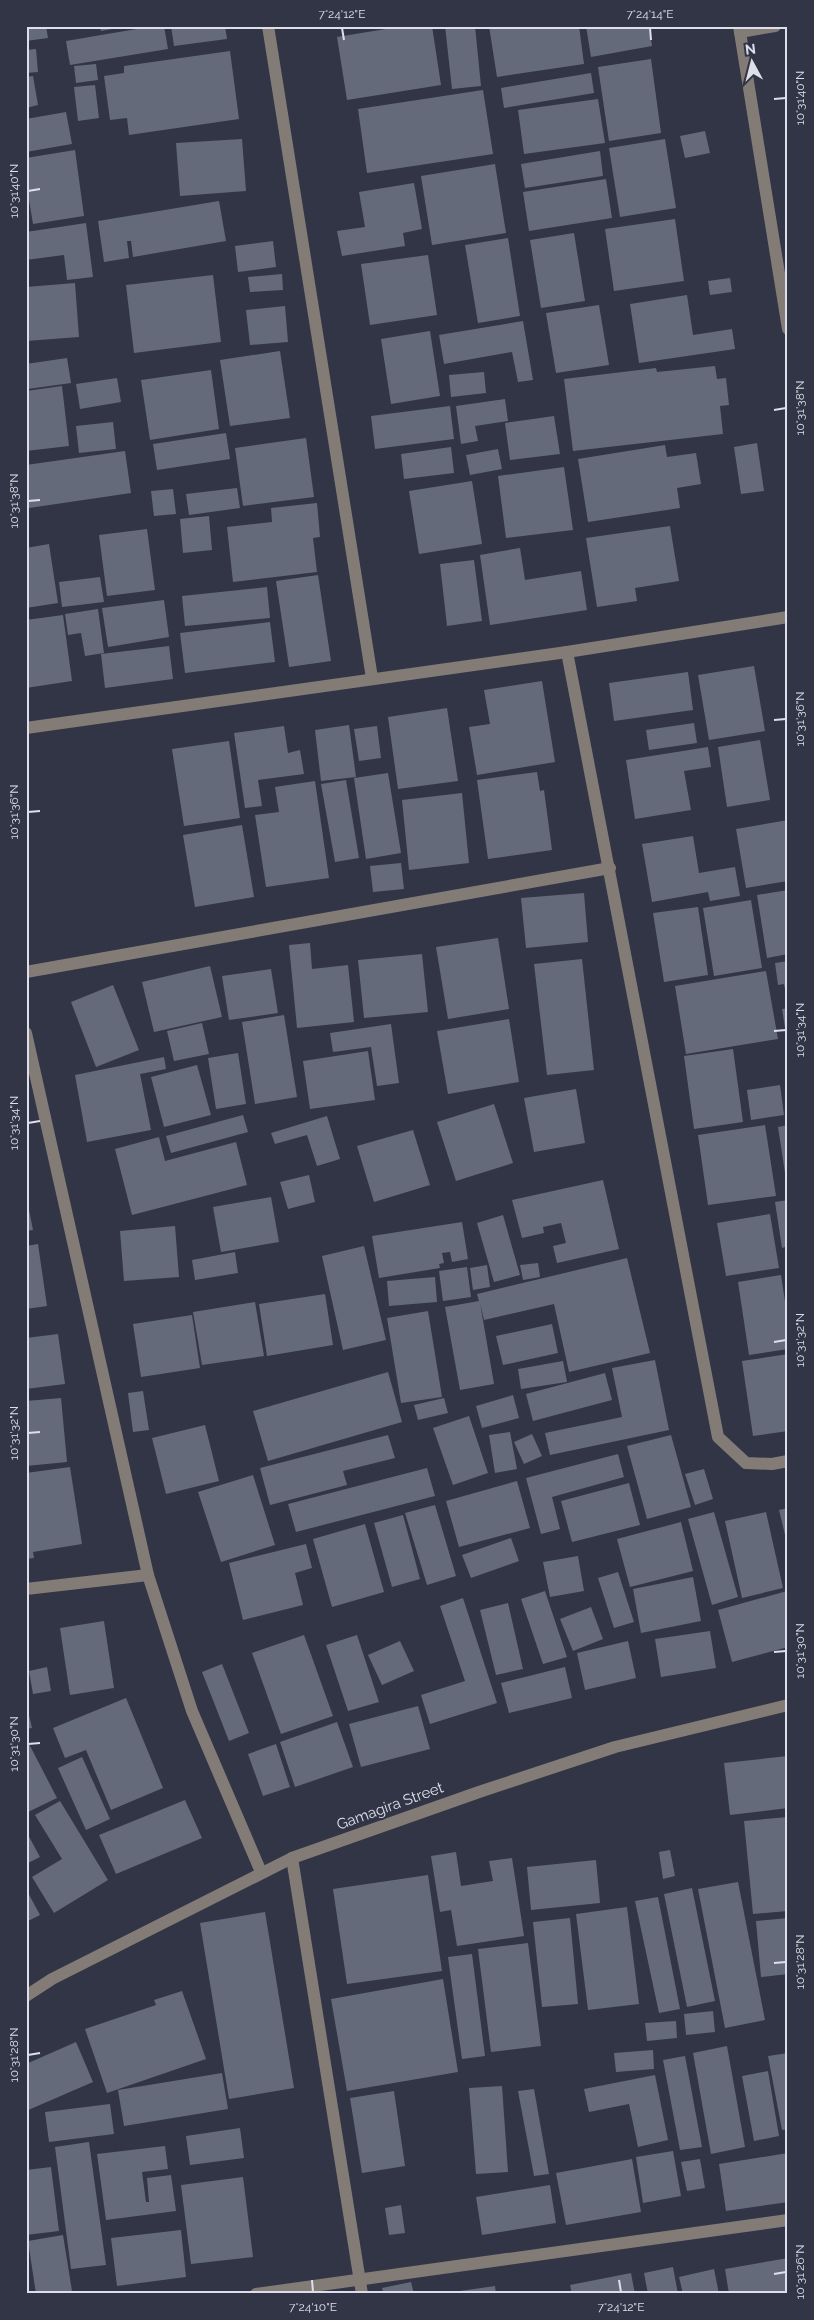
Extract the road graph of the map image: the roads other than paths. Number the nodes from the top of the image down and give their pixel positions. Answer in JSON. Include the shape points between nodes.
{"nodes":[{"id":1,"x":268,"y":26,"type":"edge"},
{"id":2,"x":775,"y":26,"type":"edge"},
{"id":3,"x":739,"y":29,"type":"edge"},
{"id":4,"x":788,"y":329,"type":"edge"},
{"id":5,"x":788,"y":617,"type":"edge"},
{"id":6,"x":567,"y":652,"type":"junction"},
{"id":7,"x":372,"y":678,"type":"junction"},
{"id":8,"x":26,"y":728,"type":"edge"},
{"id":9,"x":610,"y":868,"type":"junction"},
{"id":10,"x":26,"y":972,"type":"edge"},
{"id":11,"x":26,"y":1033,"type":"edge"},
{"id":12,"x":788,"y":1461,"type":"edge"},
{"id":13,"x":148,"y":1575,"type":"junction"},
{"id":14,"x":26,"y":1589,"type":"edge"},
{"id":15,"x":788,"y":1705,"type":"edge"},
{"id":16,"x":292,"y":1858,"type":"junction"},
{"id":17,"x":261,"y":1872,"type":"junction"},
{"id":18,"x":26,"y":1996,"type":"edge"},
{"id":19,"x":788,"y":2220,"type":"edge"},
{"id":20,"x":359,"y":2280,"type":"junction"},
{"id":21,"x":256,"y":2294,"type":"edge"},
{"id":22,"x":362,"y":2294,"type":"edge"}],
"edges":[{"from":1,"to":7,"type":"street"},
{"from":2,"to":3,"type":"street"},
{"from":3,"to":4,"type":"street"},
{"from":5,"to":6,"type":"street"},
{"from":6,"to":7,"type":"street"},
{"from":6,"to":9,"type":"street"},
{"from":7,"to":8,"type":"street"},
{"from":9,"to":10,"type":"street"},
{"from":9,"to":12,"type":"street","via":[[718,1437],[746,1463]]},
{"from":11,"to":13,"type":"street"},
{"from":13,"to":14,"type":"street"},
{"from":13,"to":17,"type":"street","via":[[192,1711]]},
{"from":15,"to":16,"type":"street","name":"Gamagira Street","via":[[615,1747]]},
{"from":16,"to":17,"type":"street","name":"Gamagira Street"},
{"from":16,"to":20,"type":"street"},
{"from":17,"to":18,"type":"street","name":"Gamagira Street","via":[[52,1979]]},
{"from":19,"to":20,"type":"street"},
{"from":20,"to":21,"type":"street"},
{"from":20,"to":22,"type":"street"}]}
